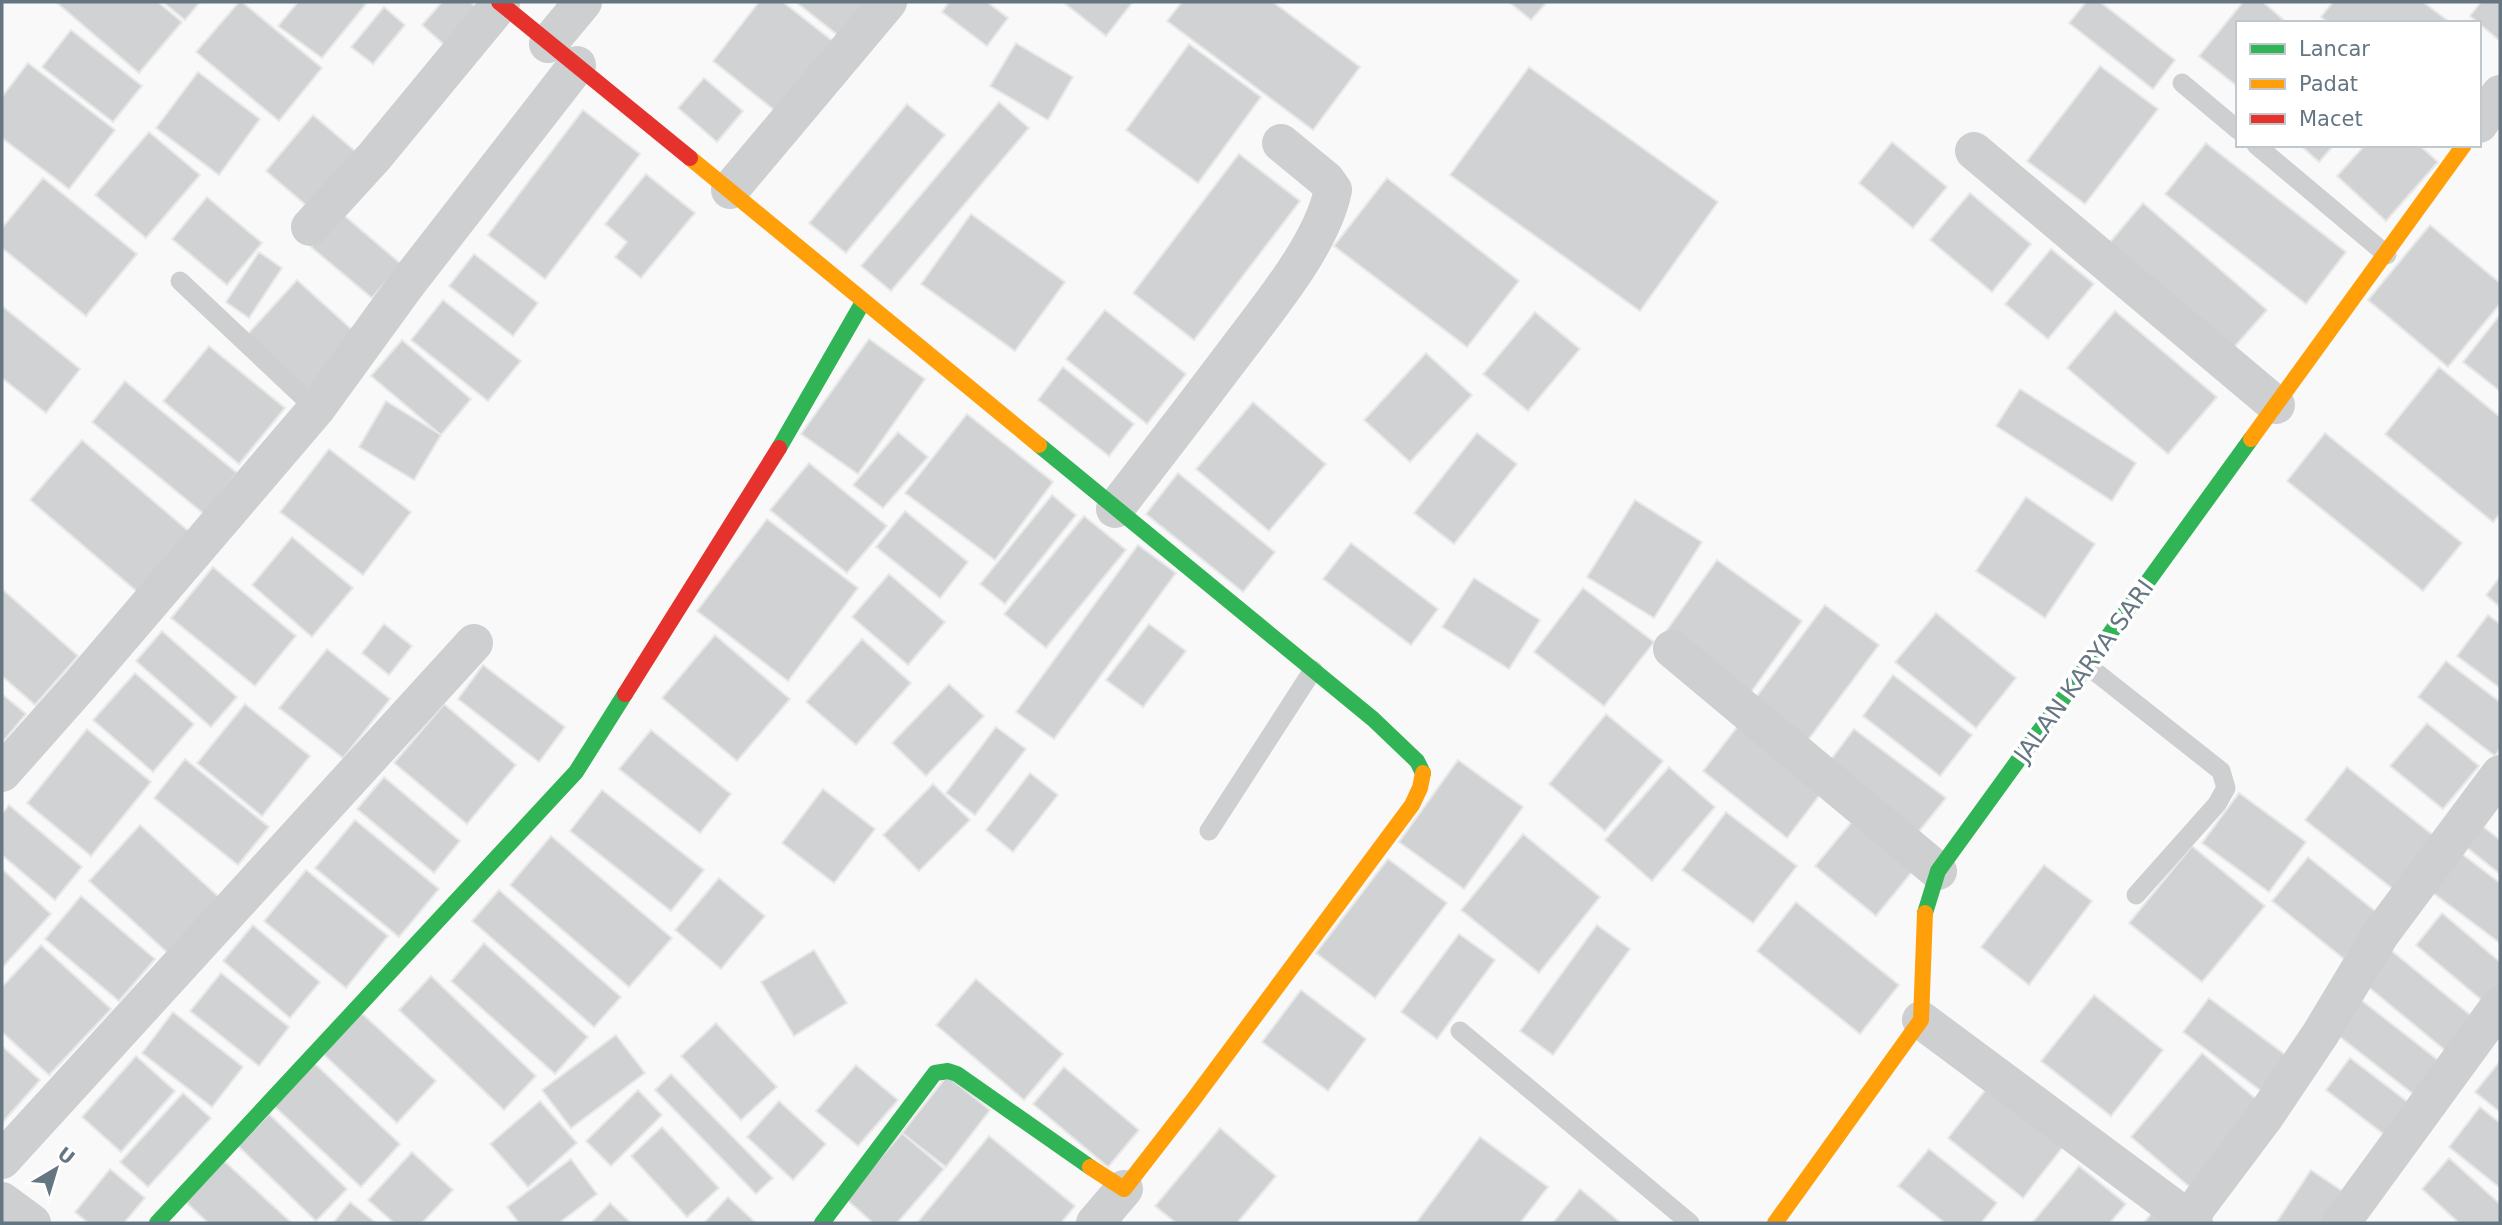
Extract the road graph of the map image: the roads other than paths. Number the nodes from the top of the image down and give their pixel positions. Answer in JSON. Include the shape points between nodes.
{"nodes":[{"id":1,"x":500,"y":2,"type":"edge"},
{"id":2,"x":583,"y":2,"type":"edge"},
{"id":3,"x":888,"y":2,"type":"edge"},
{"id":4,"x":562,"y":54,"type":"junction"},
{"id":5,"x":2182,"y":83,"type":"dead end"},
{"id":6,"x":2500,"y":94,"type":"edge"},
{"id":7,"x":2481,"y":121,"type":"edge"},
{"id":8,"x":2236,"y":128,"type":"edge"},
{"id":9,"x":1281,"y":143,"type":"dead end"},
{"id":10,"x":2258,"y":147,"type":"edge"},
{"id":11,"x":2463,"y":147,"type":"edge"},
{"id":12,"x":1974,"y":150,"type":"dead end"},
{"id":13,"x":730,"y":190,"type":"junction"},
{"id":14,"x":310,"y":227,"type":"dead end"},
{"id":15,"x":2387,"y":255,"type":"junction"},
{"id":16,"x":180,"y":281,"type":"dead end"},
{"id":17,"x":863,"y":302,"type":"junction"},
{"id":18,"x":2276,"y":405,"type":"junction"},
{"id":19,"x":316,"y":409,"type":"junction"},
{"id":20,"x":1115,"y":509,"type":"junction"},
{"id":21,"x":474,"y":643,"type":"dead end"},
{"id":22,"x":1672,"y":649,"type":"dead end"},
{"id":23,"x":2088,"y":666,"type":"junction"},
{"id":24,"x":1313,"y":670,"type":"junction"},
{"id":25,"x":2,"y":772,"type":"edge"},
{"id":26,"x":2500,"y":774,"type":"edge"},
{"id":27,"x":1209,"y":831,"type":"dead end"},
{"id":28,"x":1938,"y":871,"type":"junction"},
{"id":29,"x":2136,"y":895,"type":"dead end"},
{"id":30,"x":2500,"y":1005,"type":"edge"},
{"id":31,"x":1921,"y":1020,"type":"junction"},
{"id":32,"x":1460,"y":1031,"type":"dead end"},
{"id":33,"x":2,"y":1160,"type":"edge"},
{"id":34,"x":1124,"y":1189,"type":"junction"},
{"id":35,"x":2,"y":1200,"type":"edge"},
{"id":36,"x":2191,"y":1221,"type":"edge"},
{"id":37,"x":32,"y":1223,"type":"edge"},
{"id":38,"x":157,"y":1223,"type":"edge"},
{"id":39,"x":822,"y":1223,"type":"edge"},
{"id":40,"x":1095,"y":1223,"type":"edge"},
{"id":41,"x":1690,"y":1223,"type":"edge"},
{"id":42,"x":1775,"y":1223,"type":"edge"},
{"id":43,"x":2342,"y":1223,"type":"edge"}],
"edges":[{"from":1,"to":4,"type":"street"},
{"from":1,"to":14,"type":"street","via":[[374,157]]},
{"from":2,"to":4,"type":"street"},
{"from":3,"to":13,"type":"street"},
{"from":4,"to":13,"type":"street"},
{"from":4,"to":19,"type":"street"},
{"from":5,"to":8,"type":"lane"},
{"from":6,"to":7,"type":"street"},
{"from":9,"to":20,"type":"street","via":[[1333,190],[1325,214],[1278,295]]},
{"from":10,"to":15,"type":"lane"},
{"from":11,"to":15,"type":"street","name":"JALAN KARYA SARI"},
{"from":12,"to":18,"type":"street"},
{"from":13,"to":17,"type":"street"},
{"from":15,"to":18,"type":"street","name":"JALAN KARYA SARI"},
{"from":16,"to":19,"type":"lane"},
{"from":17,"to":20,"type":"street"},
{"from":17,"to":38,"type":"street","via":[[772,461],[576,772]]},
{"from":18,"to":23,"type":"street","name":"JALAN KARYA SARI"},
{"from":19,"to":25,"type":"street"},
{"from":20,"to":24,"type":"street"},
{"from":21,"to":33,"type":"street"},
{"from":22,"to":28,"type":"street"},
{"from":23,"to":28,"type":"street","name":"JALAN KARYA SARI"},
{"from":23,"to":29,"type":"lane","via":[[2221,771],[2226,788]]},
{"from":24,"to":27,"type":"lane"},
{"from":24,"to":34,"type":"street","via":[[1409,751],[1422,769],[1421,787],[1412,806]]},
{"from":26,"to":36,"type":"street","via":[[2380,935],[2321,1033]]},
{"from":28,"to":31,"type":"street","name":"JALAN KARYA SARI","via":[[1925,908]]},
{"from":30,"to":43,"type":"street"},
{"from":31,"to":36,"type":"street"},
{"from":31,"to":42,"type":"street"},
{"from":32,"to":41,"type":"lane"},
{"from":34,"to":39,"type":"street","via":[[957,1074],[943,1071],[935,1073]]},
{"from":34,"to":40,"type":"street"},
{"from":35,"to":37,"type":"street"}]}
